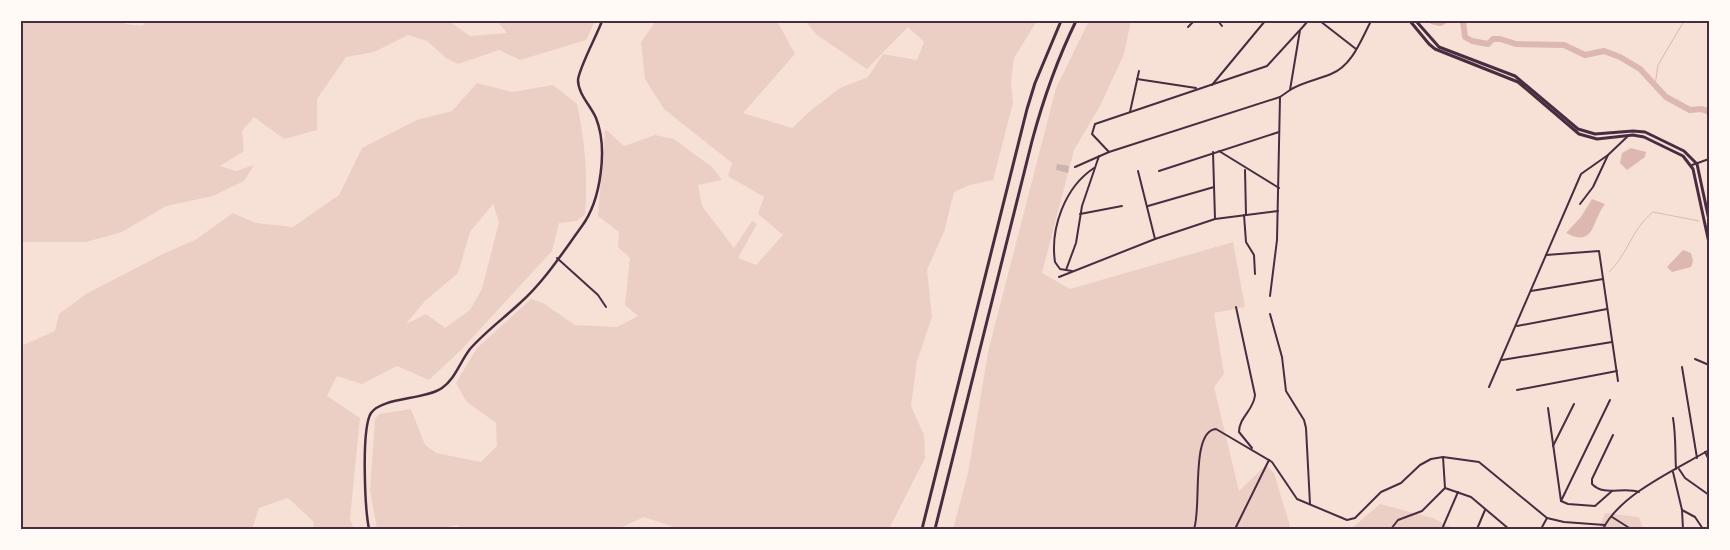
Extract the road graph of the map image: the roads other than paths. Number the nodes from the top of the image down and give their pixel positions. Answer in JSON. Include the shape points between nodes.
{"nodes":[{"id":1,"x":602,"y":21,"type":"edge"},
{"id":2,"x":1061,"y":21,"type":"edge"},
{"id":3,"x":1076,"y":21,"type":"edge"},
{"id":4,"x":1194,"y":21,"type":"edge"},
{"id":5,"x":1218,"y":21,"type":"edge"},
{"id":6,"x":1265,"y":21,"type":"edge"},
{"id":7,"x":1308,"y":21,"type":"edge"},
{"id":8,"x":1320,"y":21,"type":"edge"},
{"id":9,"x":1371,"y":21,"type":"edge"},
{"id":10,"x":1410,"y":21,"type":"edge"},
{"id":11,"x":1416,"y":21,"type":"edge"},
{"id":12,"x":1222,"y":26,"type":"dead end"},
{"id":13,"x":1188,"y":27,"type":"dead end"},
{"id":14,"x":1300,"y":30,"type":"junction"},
{"id":15,"x":1356,"y":49,"type":"junction"},
{"id":16,"x":1139,"y":71,"type":"dead end"},
{"id":17,"x":1137,"y":80,"type":"junction"},
{"id":18,"x":1212,"y":85,"type":"junction"},
{"id":19,"x":1198,"y":89,"type":"junction"},
{"id":20,"x":1290,"y":90,"type":"junction"},
{"id":21,"x":1280,"y":97,"type":"junction"},
{"id":22,"x":1130,"y":112,"type":"junction"},
{"id":23,"x":1279,"y":132,"type":"junction"},
{"id":24,"x":1628,"y":136,"type":"junction"},
{"id":25,"x":1219,"y":150,"type":"junction"},
{"id":26,"x":1109,"y":152,"type":"junction"},
{"id":27,"x":1213,"y":152,"type":"junction"},
{"id":28,"x":1099,"y":156,"type":"junction"},
{"id":29,"x":1608,"y":156,"type":"junction"},
{"id":30,"x":1709,"y":159,"type":"edge"},
{"id":31,"x":1697,"y":164,"type":"junction"},
{"id":32,"x":1692,"y":166,"type":"junction"},
{"id":33,"x":1075,"y":168,"type":"dead end"},
{"id":34,"x":1094,"y":168,"type":"junction"},
{"id":35,"x":1245,"y":169,"type":"junction"},
{"id":36,"x":1138,"y":170,"type":"dead end"},
{"id":37,"x":1160,"y":171,"type":"dead end"},
{"id":38,"x":1214,"y":186,"type":"junction"},
{"id":39,"x":1278,"y":188,"type":"junction"},
{"id":40,"x":1580,"y":204,"type":"dead end"},
{"id":41,"x":1122,"y":206,"type":"dead end"},
{"id":42,"x":1148,"y":206,"type":"junction"},
{"id":43,"x":1278,"y":211,"type":"junction"},
{"id":44,"x":1080,"y":214,"type":"junction"},
{"id":45,"x":1245,"y":215,"type":"junction"},
{"id":46,"x":1216,"y":219,"type":"junction"},
{"id":47,"x":1709,"y":220,"type":"edge"},
{"id":48,"x":1155,"y":239,"type":"junction"},
{"id":49,"x":1709,"y":243,"type":"edge"},
{"id":50,"x":1546,"y":255,"type":"junction"},
{"id":51,"x":557,"y":258,"type":"junction"},
{"id":52,"x":1066,"y":271,"type":"junction"},
{"id":53,"x":1072,"y":271,"type":"junction"},
{"id":54,"x":1255,"y":274,"type":"dead end"},
{"id":55,"x":1059,"y":277,"type":"dead end"},
{"id":56,"x":1603,"y":279,"type":"junction"},
{"id":57,"x":1531,"y":291,"type":"junction"},
{"id":58,"x":1270,"y":296,"type":"dead end"},
{"id":59,"x":606,"y":307,"type":"dead end"},
{"id":60,"x":1236,"y":307,"type":"dead end"},
{"id":61,"x":1607,"y":309,"type":"junction"},
{"id":62,"x":1270,"y":314,"type":"dead end"},
{"id":63,"x":1517,"y":326,"type":"junction"},
{"id":64,"x":1612,"y":342,"type":"junction"},
{"id":65,"x":1695,"y":359,"type":"dead end"},
{"id":66,"x":1502,"y":360,"type":"junction"},
{"id":67,"x":1709,"y":365,"type":"edge"},
{"id":68,"x":1682,"y":367,"type":"dead end"},
{"id":69,"x":1617,"y":371,"type":"junction"},
{"id":70,"x":1618,"y":381,"type":"dead end"},
{"id":71,"x":1489,"y":387,"type":"dead end"},
{"id":72,"x":1517,"y":390,"type":"dead end"},
{"id":73,"x":1610,"y":400,"type":"dead end"},
{"id":74,"x":1574,"y":404,"type":"dead end"},
{"id":75,"x":1548,"y":408,"type":"dead end"},
{"id":76,"x":1673,"y":418,"type":"dead end"},
{"id":77,"x":1613,"y":435,"type":"dead end"},
{"id":78,"x":1553,"y":446,"type":"junction"},
{"id":79,"x":1254,"y":450,"type":"junction"},
{"id":80,"x":1709,"y":450,"type":"edge"},
{"id":81,"x":1705,"y":452,"type":"junction"},
{"id":82,"x":1443,"y":457,"type":"junction"},
{"id":83,"x":1697,"y":458,"type":"junction"},
{"id":84,"x":1269,"y":460,"type":"junction"},
{"id":85,"x":1709,"y":460,"type":"edge"},
{"id":86,"x":1677,"y":469,"type":"junction"},
{"id":87,"x":1673,"y":472,"type":"junction"},
{"id":88,"x":1445,"y":488,"type":"junction"},
{"id":89,"x":1612,"y":490,"type":"junction"},
{"id":90,"x":1458,"y":492,"type":"junction"},
{"id":91,"x":1639,"y":492,"type":"junction"},
{"id":92,"x":1709,"y":495,"type":"edge"},
{"id":93,"x":1561,"y":501,"type":"junction"},
{"id":94,"x":1310,"y":504,"type":"junction"},
{"id":95,"x":1485,"y":510,"type":"junction"},
{"id":96,"x":1682,"y":510,"type":"junction"},
{"id":97,"x":1612,"y":517,"type":"junction"},
{"id":98,"x":1546,"y":518,"type":"junction"},
{"id":99,"x":1606,"y":525,"type":"junction"},
{"id":100,"x":369,"y":529,"type":"edge"},
{"id":101,"x":922,"y":529,"type":"edge"},
{"id":102,"x":935,"y":529,"type":"edge"},
{"id":103,"x":1194,"y":529,"type":"edge"},
{"id":104,"x":1236,"y":529,"type":"edge"},
{"id":105,"x":1391,"y":529,"type":"edge"},
{"id":106,"x":1442,"y":529,"type":"edge"},
{"id":107,"x":1477,"y":529,"type":"edge"},
{"id":108,"x":1509,"y":529,"type":"edge"},
{"id":109,"x":1541,"y":529,"type":"edge"},
{"id":110,"x":1603,"y":529,"type":"edge"},
{"id":111,"x":1631,"y":529,"type":"edge"},
{"id":112,"x":1684,"y":529,"type":"edge"},
{"id":113,"x":1703,"y":529,"type":"edge"}],
"edges":[{"from":1,"to":51,"type":"street","via":[[578,80],[600,133],[598,193],[586,221]]},
{"from":2,"to":101,"type":"main road","via":[[1035,83],[1025,117]]},
{"from":3,"to":102,"type":"main road","via":[[1059,57],[1034,132]]},
{"from":4,"to":13,"type":"street"},
{"from":5,"to":12,"type":"street"},
{"from":6,"to":18,"type":"street"},
{"from":7,"to":14,"type":"street"},
{"from":8,"to":15,"type":"street"},
{"from":9,"to":15,"type":"street"},
{"from":10,"to":24,"type":"main road","via":[[1435,49],[1518,82],[1579,134],[1597,139]]},
{"from":11,"to":31,"type":"main road","via":[[1439,46],[1515,76],[1578,129],[1595,134],[1646,132],[1684,151]]},
{"from":14,"to":18,"type":"street","via":[[1271,64]]},
{"from":14,"to":20,"type":"street"},
{"from":15,"to":20,"type":"street","via":[[1337,72]]},
{"from":16,"to":17,"type":"street"},
{"from":17,"to":19,"type":"street"},
{"from":17,"to":22,"type":"street"},
{"from":18,"to":19,"type":"street"},
{"from":19,"to":22,"type":"street"},
{"from":20,"to":21,"type":"street"},
{"from":21,"to":23,"type":"street"},
{"from":21,"to":26,"type":"street"},
{"from":22,"to":26,"type":"street","via":[[1100,121],[1092,127],[1092,134]]},
{"from":23,"to":25,"type":"street"},
{"from":23,"to":39,"type":"street"},
{"from":24,"to":29,"type":"street"},
{"from":24,"to":32,"type":"main road","via":[[1644,137],[1659,143],[1683,156]]},
{"from":25,"to":27,"type":"street"},
{"from":25,"to":35,"type":"street"},
{"from":26,"to":28,"type":"street"},
{"from":27,"to":37,"type":"street"},
{"from":27,"to":38,"type":"street"},
{"from":28,"to":33,"type":"street"},
{"from":28,"to":34,"type":"street"},
{"from":29,"to":40,"type":"street","via":[[1593,187]]},
{"from":29,"to":50,"type":"street","via":[[1581,174]]},
{"from":30,"to":31,"type":"street"},
{"from":31,"to":32,"type":"street"},
{"from":31,"to":47,"type":"main road"},
{"from":32,"to":49,"type":"main road"},
{"from":34,"to":44,"type":"street"},
{"from":34,"to":52,"type":"street","via":[[1074,186],[1057,225],[1055,262]]},
{"from":35,"to":39,"type":"street"},
{"from":35,"to":45,"type":"street"},
{"from":36,"to":42,"type":"street"},
{"from":38,"to":42,"type":"street"},
{"from":38,"to":46,"type":"street"},
{"from":39,"to":43,"type":"street"},
{"from":41,"to":44,"type":"street"},
{"from":42,"to":48,"type":"street"},
{"from":43,"to":45,"type":"street"},
{"from":43,"to":58,"type":"street"},
{"from":44,"to":52,"type":"street","via":[[1076,243]]},
{"from":45,"to":46,"type":"street"},
{"from":45,"to":54,"type":"street","via":[[1247,246],[1254,255]]},
{"from":46,"to":48,"type":"street"},
{"from":48,"to":53,"type":"street"},
{"from":50,"to":56,"type":"street","via":[[1598,250]]},
{"from":50,"to":57,"type":"street"},
{"from":51,"to":59,"type":"street","via":[[598,295]]},
{"from":51,"to":100,"type":"street","via":[[524,299],[469,351],[445,386],[434,393],[383,405],[372,412],[366,431]]},
{"from":52,"to":53,"type":"street"},
{"from":53,"to":55,"type":"street"},
{"from":56,"to":57,"type":"street"},
{"from":56,"to":61,"type":"street"},
{"from":57,"to":63,"type":"street"},
{"from":60,"to":79,"type":"street","via":[[1255,394],[1255,401],[1244,416],[1239,432]]},
{"from":61,"to":63,"type":"street"},
{"from":61,"to":64,"type":"street"},
{"from":62,"to":94,"type":"street","via":[[1282,357],[1286,390],[1306,428]]},
{"from":63,"to":66,"type":"street"},
{"from":64,"to":66,"type":"street"},
{"from":64,"to":69,"type":"street"},
{"from":65,"to":67,"type":"street"},
{"from":66,"to":71,"type":"street"},
{"from":68,"to":83,"type":"street"},
{"from":69,"to":70,"type":"street"},
{"from":69,"to":72,"type":"street"},
{"from":73,"to":93,"type":"street"},
{"from":74,"to":78,"type":"street"},
{"from":75,"to":78,"type":"street"},
{"from":76,"to":86,"type":"street"},
{"from":77,"to":89,"type":"street","via":[[1592,479],[1596,488]]},
{"from":78,"to":93,"type":"street"},
{"from":79,"to":84,"type":"street"},
{"from":79,"to":103,"type":"street","via":[[1216,429],[1204,438],[1200,452],[1199,514]]},
{"from":80,"to":81,"type":"street"},
{"from":81,"to":83,"type":"street"},
{"from":81,"to":85,"type":"street"},
{"from":82,"to":88,"type":"street"},
{"from":82,"to":94,"type":"street","via":[[1420,465],[1401,483],[1381,492],[1351,520]]},
{"from":82,"to":98,"type":"street","via":[[1479,462]]},
{"from":83,"to":86,"type":"street"},
{"from":84,"to":94,"type":"street","via":[[1294,495]]},
{"from":84,"to":104,"type":"street"},
{"from":86,"to":87,"type":"street"},
{"from":86,"to":92,"type":"street"},
{"from":87,"to":91,"type":"street"},
{"from":87,"to":96,"type":"street"},
{"from":88,"to":90,"type":"street"},
{"from":88,"to":105,"type":"street","via":[[1422,511],[1398,520]]},
{"from":89,"to":91,"type":"street","via":[[1626,488]]},
{"from":89,"to":93,"type":"street","via":[[1596,506]]},
{"from":90,"to":95,"type":"street","via":[[1471,497]]},
{"from":90,"to":106,"type":"street"},
{"from":91,"to":97,"type":"street"},
{"from":95,"to":107,"type":"street"},
{"from":95,"to":108,"type":"street"},
{"from":96,"to":112,"type":"street"},
{"from":96,"to":113,"type":"street","via":[[1695,517]]},
{"from":97,"to":99,"type":"street"},
{"from":97,"to":111,"type":"street"},
{"from":98,"to":99,"type":"street"},
{"from":98,"to":109,"type":"street"},
{"from":99,"to":110,"type":"street"}]}
